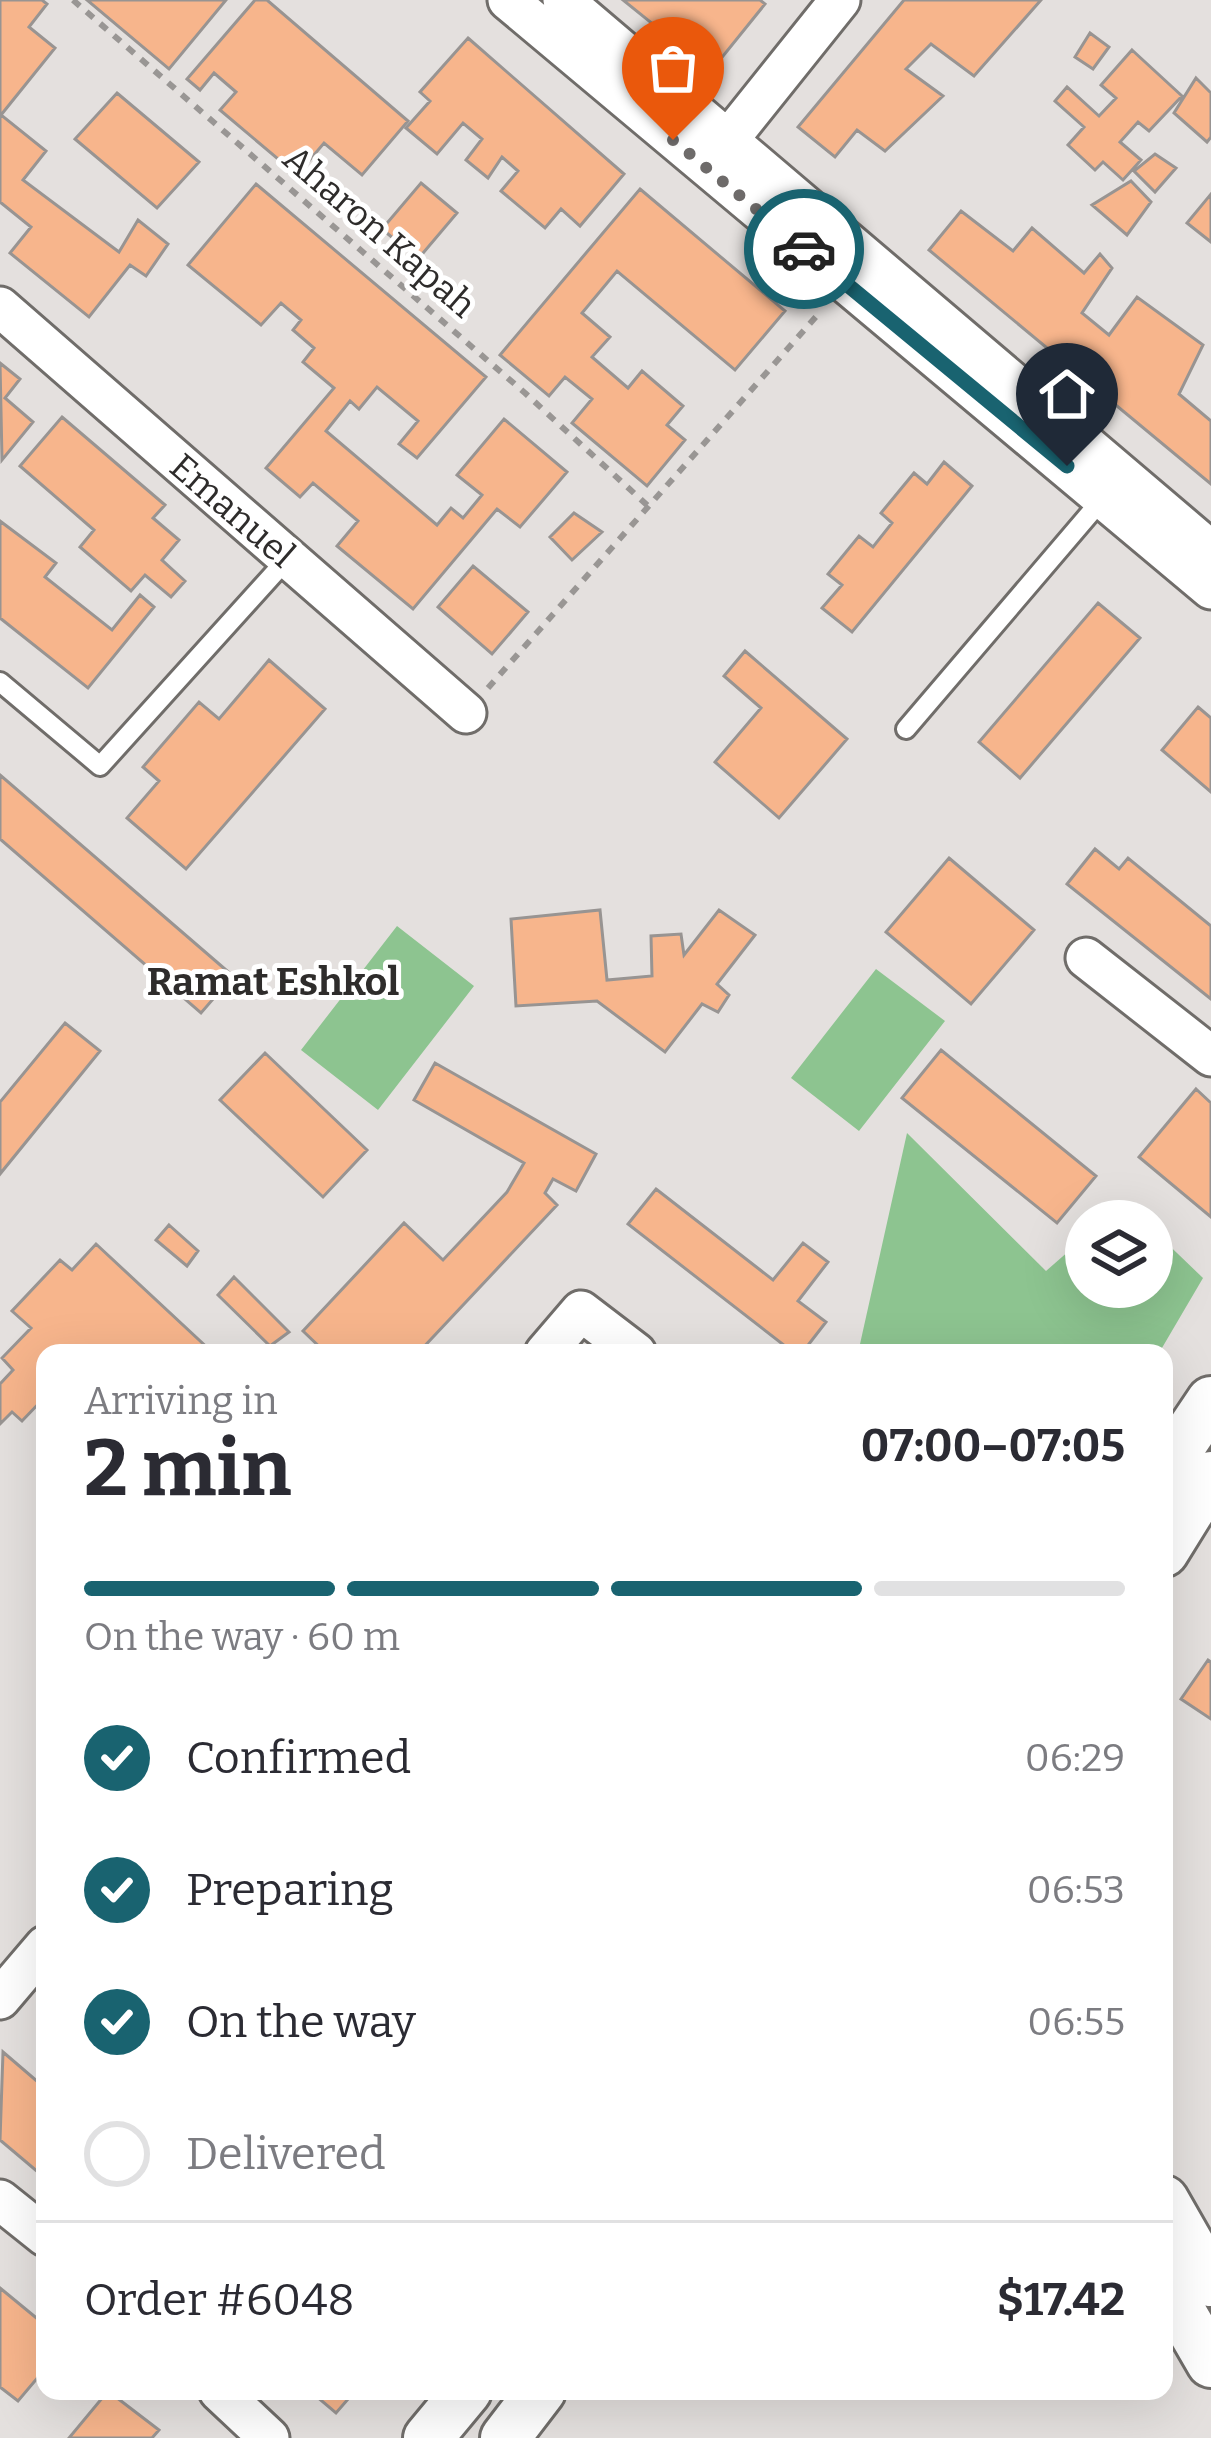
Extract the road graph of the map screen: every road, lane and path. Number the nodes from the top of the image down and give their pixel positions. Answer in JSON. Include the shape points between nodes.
{"nodes":[{"id":1,"x":74,"y":0,"type":"edge"},
{"id":2,"x":508,"y":0,"type":"edge"},
{"id":3,"x":563,"y":0,"type":"edge"},
{"id":4,"x":841,"y":0,"type":"edge"},
{"id":5,"x":717,"y":154,"type":"junction"},
{"id":6,"x":846,"y":283,"type":"junction"},
{"id":7,"x":0,"y":307,"type":"edge"},
{"id":8,"x":1104,"y":497,"type":"junction"},
{"id":9,"x":648,"y":506,"type":"junction"},
{"id":10,"x":1211,"y":551,"type":"edge"},
{"id":11,"x":288,"y":558,"type":"junction"},
{"id":12,"x":1211,"y":589,"type":"edge"},
{"id":13,"x":0,"y":682,"type":"edge"},
{"id":14,"x":466,"y":713,"type":"joint"},
{"id":15,"x":906,"y":729,"type":"dead end"},
{"id":16,"x":1086,"y":958,"type":"dead end"},
{"id":17,"x":1211,"y":1056,"type":"edge"},
{"id":18,"x":553,"y":1344,"type":"edge"},
{"id":19,"x":624,"y":1344,"type":"edge"},
{"id":20,"x":1211,"y":1402,"type":"edge"},
{"id":21,"x":1173,"y":1459,"type":"edge"},
{"id":22,"x":1211,"y":1476,"type":"edge"},
{"id":23,"x":1173,"y":1537,"type":"edge"},
{"id":24,"x":36,"y":1957,"type":"edge"},
{"id":25,"x":0,"y":1999,"type":"edge"},
{"id":26,"x":0,"y":2200,"type":"edge"},
{"id":27,"x":1173,"y":2216,"type":"edge"},
{"id":28,"x":36,"y":2229,"type":"edge"},
{"id":29,"x":1211,"y":2282,"type":"edge"},
{"id":30,"x":1173,"y":2298,"type":"edge"},
{"id":31,"x":1211,"y":2363,"type":"edge"},
{"id":32,"x":228,"y":2400,"type":"edge"},
{"id":33,"x":460,"y":2400,"type":"edge"},
{"id":34,"x":534,"y":2400,"type":"edge"},
{"id":35,"x":268,"y":2438,"type":"edge"},
{"id":36,"x":428,"y":2438,"type":"edge"},
{"id":37,"x":505,"y":2438,"type":"edge"}],
"edges":[{"from":1,"to":9,"type":"path","name":"Aharon Kapah"},
{"from":2,"to":5,"type":"street"},
{"from":3,"to":5,"type":"street"},
{"from":4,"to":5,"type":"street"},
{"from":5,"to":6,"type":"street"},
{"from":5,"to":10,"type":"street"},
{"from":6,"to":8,"type":"street"},
{"from":6,"to":9,"type":"path"},
{"from":7,"to":11,"type":"street","name":"Emanuel"},
{"from":8,"to":12,"type":"street"},
{"from":8,"to":15,"type":"lane"},
{"from":9,"to":14,"type":"path"},
{"from":11,"to":13,"type":"lane","via":[[100,766]]},
{"from":11,"to":14,"type":"street","name":"Emanuel"},
{"from":16,"to":17,"type":"street"},
{"from":18,"to":19,"type":"street","via":[[581,1311]]},
{"from":20,"to":21,"type":"street"},
{"from":22,"to":23,"type":"street"},
{"from":24,"to":25,"type":"street"},
{"from":26,"to":28,"type":"street"},
{"from":27,"to":29,"type":"street"},
{"from":30,"to":31,"type":"street"},
{"from":32,"to":35,"type":"street"},
{"from":33,"to":36,"type":"street"},
{"from":34,"to":37,"type":"street"}]}
